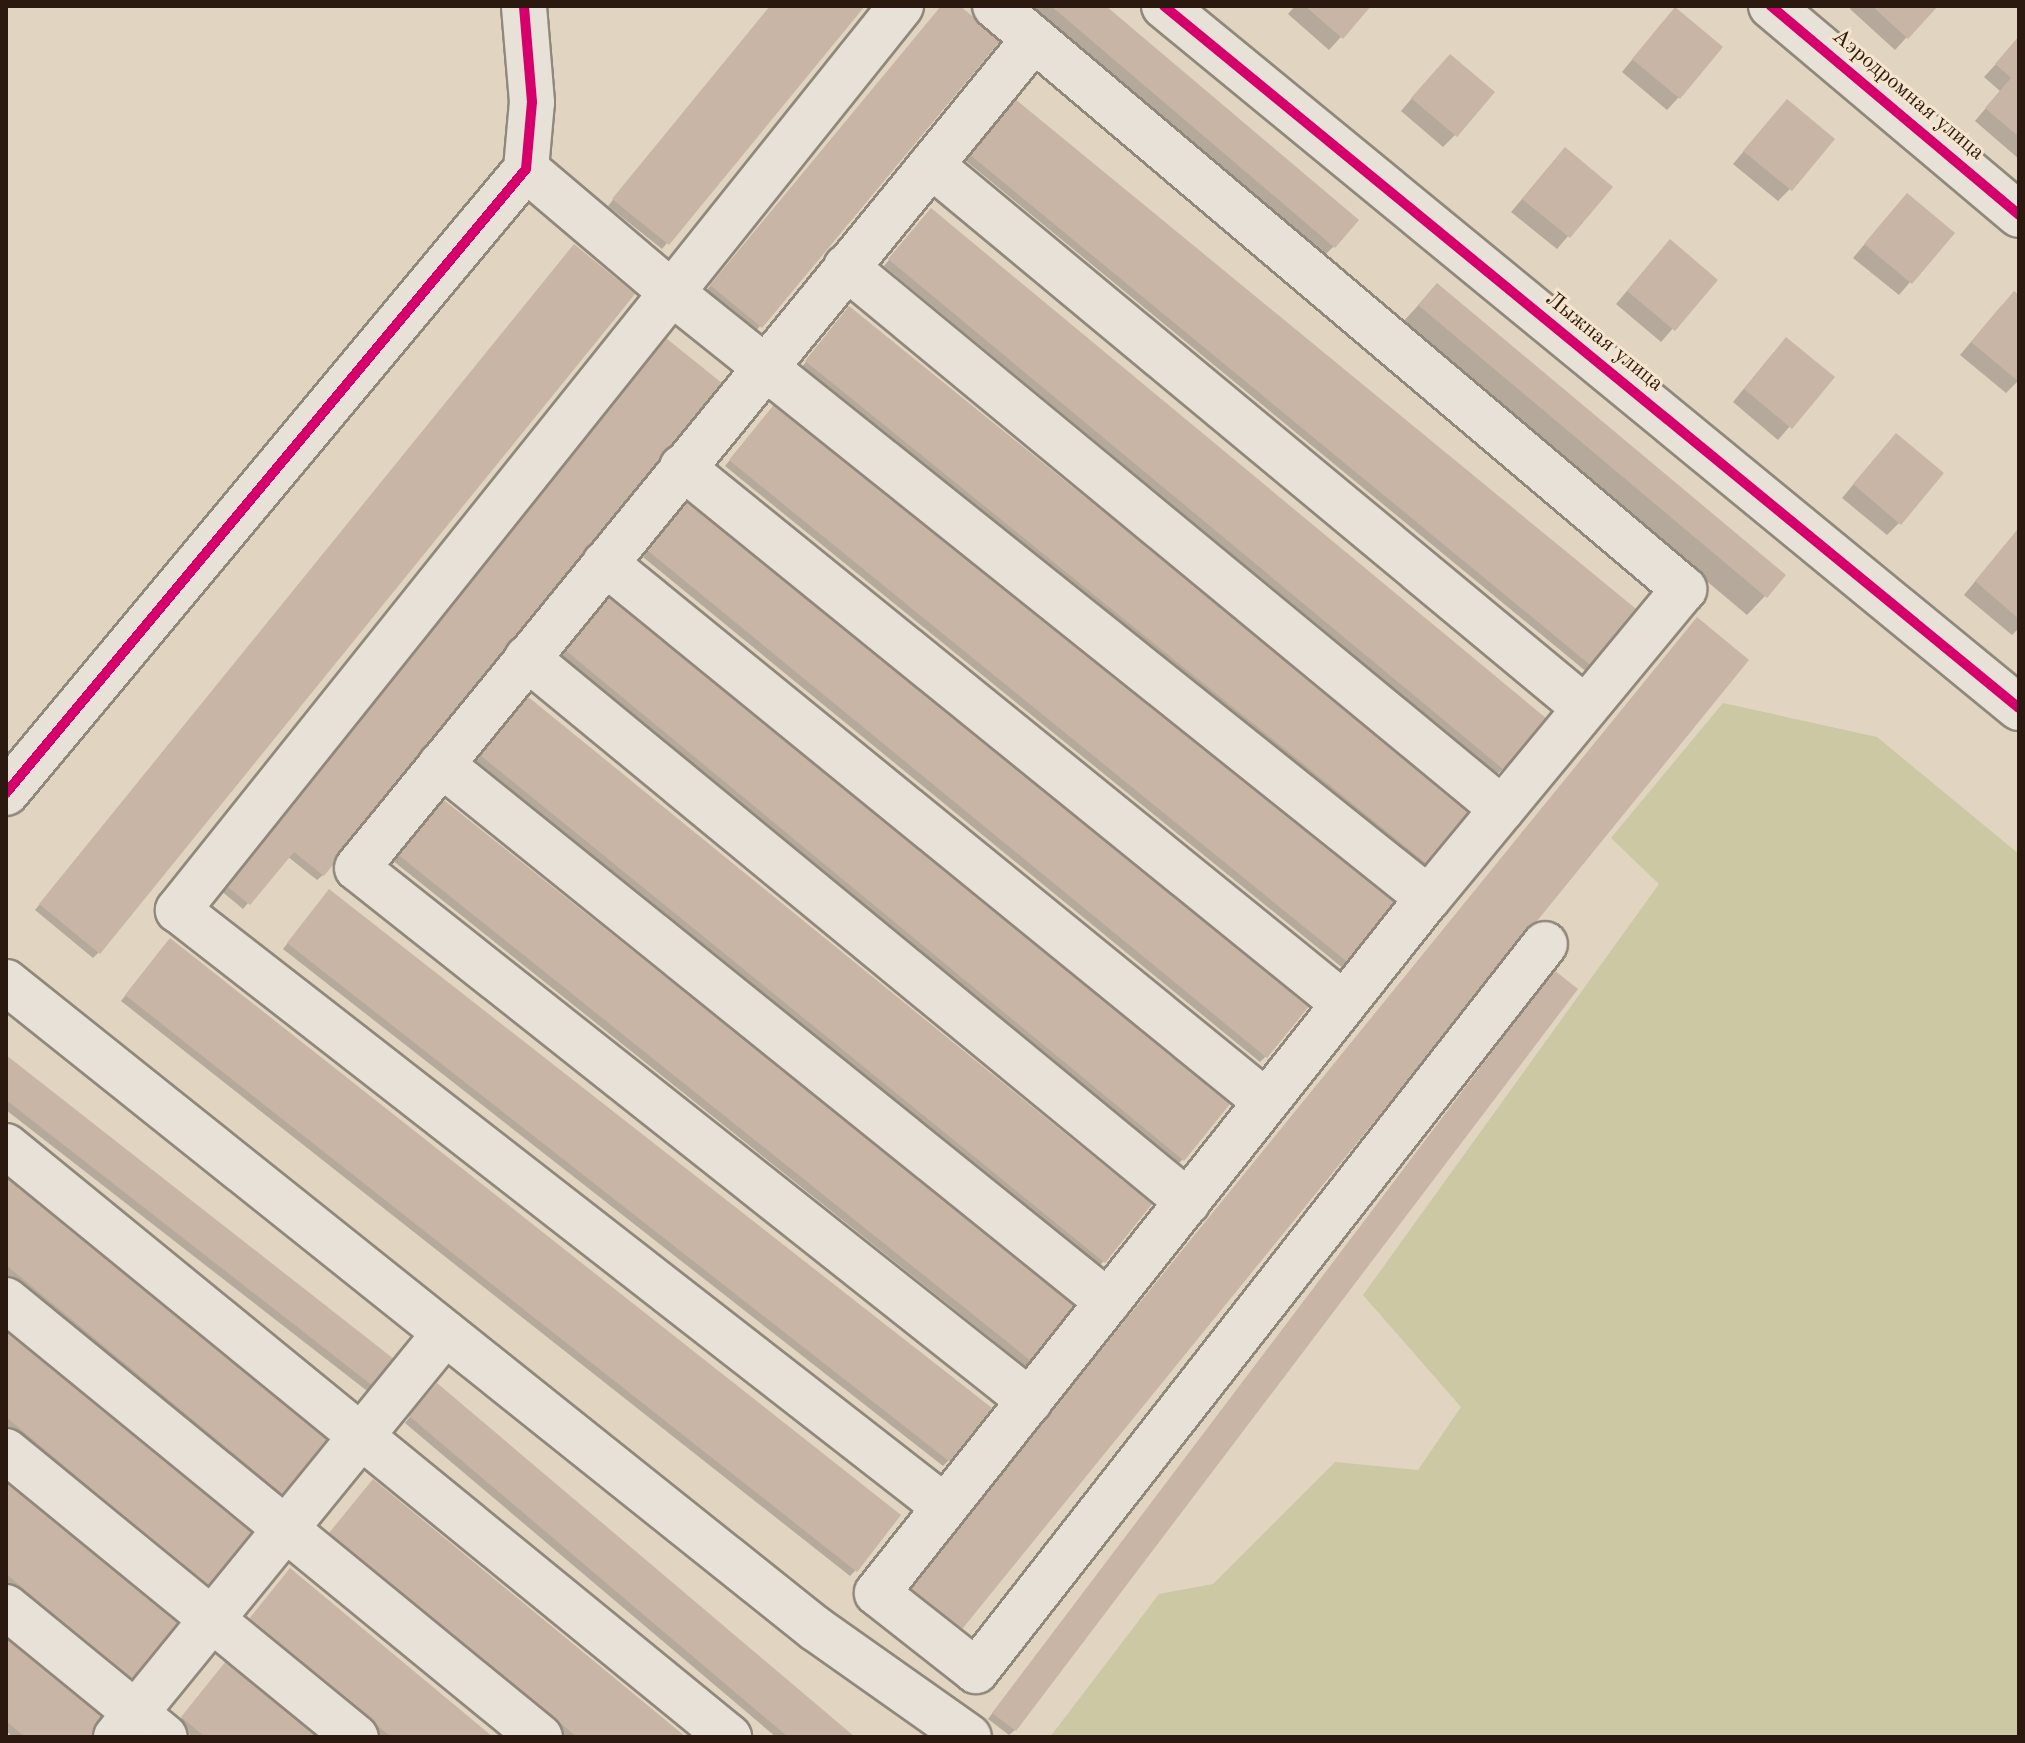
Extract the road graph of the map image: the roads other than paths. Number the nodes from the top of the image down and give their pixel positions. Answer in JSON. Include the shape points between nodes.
{"nodes":[{"id":1,"x":524,"y":6,"type":"edge"},
{"id":2,"x":901,"y":6,"type":"edge"},
{"id":3,"x":995,"y":6,"type":"edge"},
{"id":4,"x":1164,"y":6,"type":"edge"},
{"id":5,"x":1771,"y":6,"type":"edge"},
{"id":6,"x":1034,"y":39,"type":"junction"},
{"id":7,"x":931,"y":165,"type":"junction"},
{"id":8,"x":526,"y":169,"type":"junction"},
{"id":9,"x":2019,"y":215,"type":"edge"},
{"id":10,"x":846,"y":267,"type":"junction"},
{"id":11,"x":671,"y":292,"type":"junction"},
{"id":12,"x":764,"y":366,"type":"junction"},
{"id":13,"x":682,"y":467,"type":"junction"},
{"id":14,"x":605,"y":563,"type":"junction"},
{"id":15,"x":527,"y":658,"type":"junction"},
{"id":16,"x":1585,"y":708,"type":"junction"},
{"id":17,"x":2019,"y":708,"type":"edge"},
{"id":18,"x":441,"y":764,"type":"junction"},
{"id":19,"x":6,"y":793,"type":"edge"},
{"id":20,"x":1502,"y":809,"type":"junction"},
{"id":21,"x":1428,"y":898,"type":"junction"},
{"id":22,"x":1545,"y":944,"type":"dead end"},
{"id":23,"x":6,"y":982,"type":"edge"},
{"id":24,"x":1344,"y":1004,"type":"junction"},
{"id":25,"x":1266,"y":1102,"type":"junction"},
{"id":26,"x":6,"y":1146,"type":"edge"},
{"id":27,"x":1188,"y":1202,"type":"junction"},
{"id":28,"x":6,"y":1300,"type":"edge"},
{"id":29,"x":1108,"y":1302,"type":"junction"},
{"id":30,"x":445,"y":1333,"type":"junction"},
{"id":31,"x":1030,"y":1401,"type":"junction"},
{"id":32,"x":361,"y":1436,"type":"junction"},
{"id":33,"x":6,"y":1451,"type":"edge"},
{"id":34,"x":945,"y":1507,"type":"junction"},
{"id":35,"x":286,"y":1529,"type":"junction"},
{"id":36,"x":6,"y":1607,"type":"edge"},
{"id":37,"x":212,"y":1620,"type":"junction"},
{"id":38,"x":139,"y":1729,"type":"edge"},
{"id":39,"x":356,"y":1737,"type":"edge"},
{"id":40,"x":540,"y":1737,"type":"edge"},
{"id":41,"x":729,"y":1737,"type":"edge"},
{"id":42,"x":969,"y":1737,"type":"edge"}],
"edges":[{"from":1,"to":8,"type":"street","via":[[532,102]]},
{"from":2,"to":11,"type":"street"},
{"from":3,"to":6,"type":"street"},
{"from":4,"to":17,"type":"street","name":"Лыжная улица"},
{"from":5,"to":9,"type":"street","name":"Аэродромная улица"},
{"from":6,"to":7,"type":"street"},
{"from":6,"to":16,"type":"street","via":[[1684,589]]},
{"from":7,"to":10,"type":"street"},
{"from":7,"to":16,"type":"street"},
{"from":8,"to":11,"type":"street"},
{"from":8,"to":19,"type":"street"},
{"from":10,"to":12,"type":"street"},
{"from":10,"to":20,"type":"street"},
{"from":11,"to":12,"type":"street"},
{"from":11,"to":34,"type":"street","via":[[178,910]]},
{"from":12,"to":13,"type":"street"},
{"from":12,"to":21,"type":"street"},
{"from":13,"to":14,"type":"street"},
{"from":13,"to":24,"type":"street"},
{"from":14,"to":15,"type":"street"},
{"from":14,"to":25,"type":"street"},
{"from":15,"to":18,"type":"street"},
{"from":15,"to":27,"type":"street"},
{"from":16,"to":20,"type":"street"},
{"from":18,"to":29,"type":"street"},
{"from":18,"to":31,"type":"street","via":[[357,868]]},
{"from":20,"to":21,"type":"street"},
{"from":21,"to":24,"type":"street"},
{"from":22,"to":34,"type":"street","via":[[976,1671],[877,1593]]},
{"from":23,"to":30,"type":"street"},
{"from":24,"to":25,"type":"street"},
{"from":25,"to":27,"type":"street"},
{"from":26,"to":32,"type":"street"},
{"from":27,"to":29,"type":"street"},
{"from":28,"to":35,"type":"street"},
{"from":29,"to":31,"type":"street"},
{"from":30,"to":32,"type":"street"},
{"from":30,"to":42,"type":"street","via":[[816,1629]]},
{"from":31,"to":34,"type":"street"},
{"from":32,"to":35,"type":"street"},
{"from":32,"to":41,"type":"street"},
{"from":33,"to":37,"type":"street"},
{"from":35,"to":37,"type":"street"},
{"from":35,"to":40,"type":"street"},
{"from":36,"to":38,"type":"street"},
{"from":37,"to":38,"type":"street"},
{"from":37,"to":39,"type":"street"}]}
